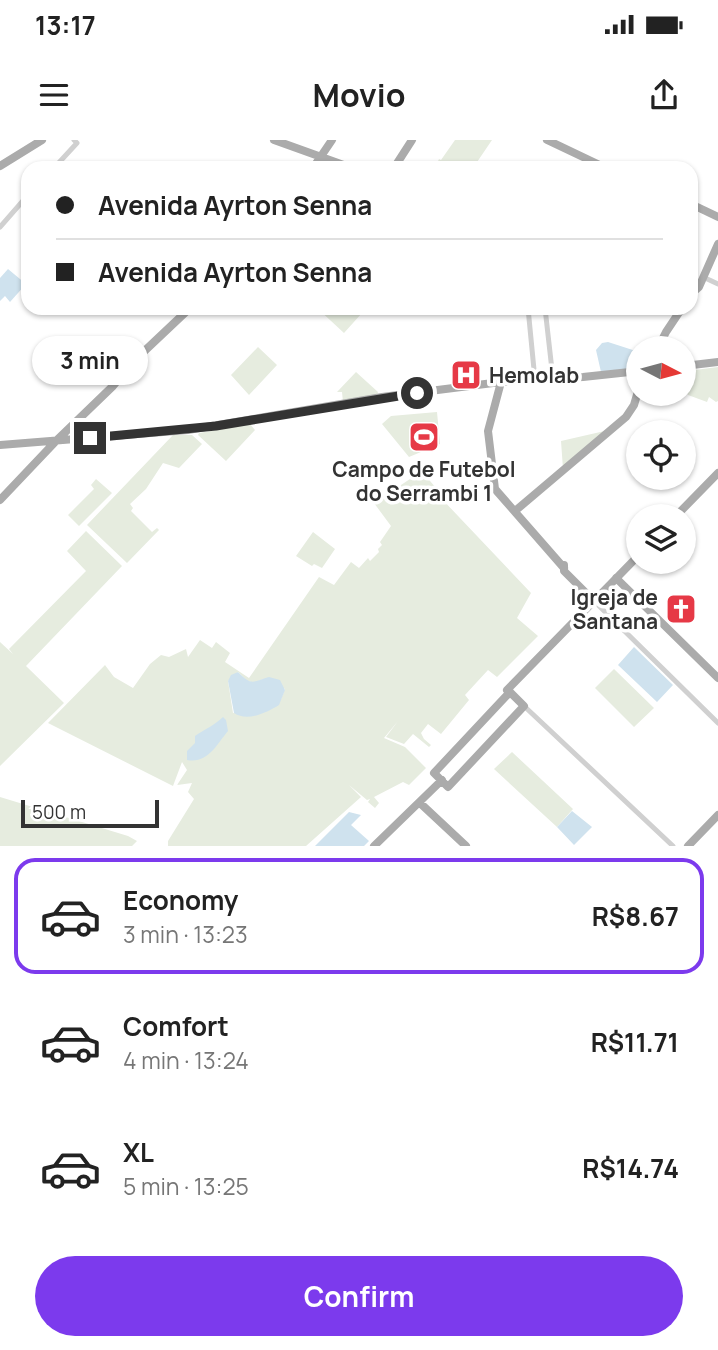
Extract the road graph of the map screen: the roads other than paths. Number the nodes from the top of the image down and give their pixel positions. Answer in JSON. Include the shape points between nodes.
{"nodes":[{"id":1,"x":40,"y":140,"type":"edge"},
{"id":2,"x":274,"y":140,"type":"edge"},
{"id":3,"x":280,"y":140,"type":"edge"},
{"id":4,"x":334,"y":140,"type":"edge"},
{"id":5,"x":412,"y":140,"type":"edge"},
{"id":6,"x":547,"y":140,"type":"edge"},
{"id":7,"x":75,"y":142,"type":"edge"},
{"id":8,"x":293,"y":146,"type":"junction"},
{"id":9,"x":582,"y":154,"type":"junction"},
{"id":10,"x":323,"y":157,"type":"junction"},
{"id":11,"x":60,"y":161,"type":"edge"},
{"id":12,"x":320,"y":161,"type":"edge"},
{"id":13,"x":334,"y":161,"type":"edge"},
{"id":14,"x":398,"y":161,"type":"edge"},
{"id":15,"x":592,"y":161,"type":"edge"},
{"id":16,"x":598,"y":161,"type":"edge"},
{"id":17,"x":0,"y":165,"type":"edge"},
{"id":18,"x":21,"y":203,"type":"edge"},
{"id":19,"x":698,"y":208,"type":"edge"},
{"id":20,"x":718,"y":218,"type":"edge"},
{"id":21,"x":0,"y":227,"type":"edge"},
{"id":22,"x":718,"y":244,"type":"edge"},
{"id":23,"x":718,"y":252,"type":"edge"},
{"id":24,"x":704,"y":278,"type":"junction"},
{"id":25,"x":718,"y":284,"type":"edge"},
{"id":26,"x":698,"y":288,"type":"edge"},
{"id":27,"x":180,"y":315,"type":"edge"},
{"id":28,"x":529,"y":315,"type":"edge"},
{"id":29,"x":546,"y":315,"type":"edge"},
{"id":30,"x":676,"y":315,"type":"edge"},
{"id":31,"x":664,"y":336,"type":"edge"},
{"id":32,"x":717,"y":364,"type":"edge"},
{"id":33,"x":696,"y":366,"type":"edge"},
{"id":34,"x":626,"y":373,"type":"edge"},
{"id":35,"x":536,"y":380,"type":"junction"},
{"id":36,"x":553,"y":381,"type":"junction"},
{"id":37,"x":502,"y":386,"type":"junction"},
{"id":38,"x":633,"y":406,"type":"edge"},
{"id":39,"x":637,"y":406,"type":"edge"},
{"id":40,"x":54,"y":442,"type":"junction"},
{"id":41,"x":0,"y":446,"type":"edge"},
{"id":42,"x":718,"y":473,"type":"edge"},
{"id":43,"x":559,"y":476,"type":"junction"},
{"id":44,"x":0,"y":498,"type":"edge"},
{"id":45,"x":688,"y":504,"type":"edge"},
{"id":46,"x":516,"y":513,"type":"junction"},
{"id":47,"x":626,"y":568,"type":"edge"},
{"id":48,"x":616,"y":578,"type":"junction"},
{"id":49,"x":594,"y":601,"type":"junction"},
{"id":50,"x":718,"y":678,"type":"edge"},
{"id":51,"x":508,"y":691,"type":"junction"},
{"id":52,"x":524,"y":706,"type":"junction"},
{"id":53,"x":718,"y":723,"type":"edge"},
{"id":54,"x":445,"y":783,"type":"junction"},
{"id":55,"x":420,"y":803,"type":"junction"},
{"id":56,"x":718,"y":816,"type":"edge"},
{"id":57,"x":718,"y":822,"type":"edge"},
{"id":58,"x":462,"y":845,"type":"edge"},
{"id":59,"x":374,"y":846,"type":"edge"},
{"id":60,"x":673,"y":846,"type":"edge"},
{"id":61,"x":688,"y":846,"type":"edge"},
{"id":62,"x":695,"y":846,"type":"edge"}],
"edges":[{"from":1,"to":17,"type":"main road"},
{"from":2,"to":8,"type":"main road"},
{"from":3,"to":8,"type":"main road"},
{"from":4,"to":10,"type":"main road"},
{"from":5,"to":14,"type":"main road"},
{"from":6,"to":9,"type":"main road"},
{"from":7,"to":11,"type":"street"},
{"from":8,"to":10,"type":"main road"},
{"from":9,"to":15,"type":"main road"},
{"from":9,"to":16,"type":"main road"},
{"from":10,"to":12,"type":"main road"},
{"from":10,"to":13,"type":"main road"},
{"from":18,"to":21,"type":"street"},
{"from":19,"to":20,"type":"main road"},
{"from":22,"to":24,"type":"main road"},
{"from":23,"to":24,"type":"main road"},
{"from":24,"to":25,"type":"street"},
{"from":24,"to":26,"type":"main road"},
{"from":27,"to":40,"type":"main road"},
{"from":28,"to":35,"type":"street"},
{"from":29,"to":36,"type":"street"},
{"from":30,"to":31,"type":"main road"},
{"from":32,"to":33,"type":"main road"},
{"from":34,"to":36,"type":"main road"},
{"from":35,"to":36,"type":"main road"},
{"from":35,"to":37,"type":"main road"},
{"from":36,"to":37,"type":"main road"},
{"from":37,"to":40,"type":"main road","via":[[405,395],[193,432]]},
{"from":37,"to":46,"type":"main road","via":[[488,431],[495,489]]},
{"from":38,"to":43,"type":"main road"},
{"from":39,"to":43,"type":"main road","via":[[631,417]]},
{"from":40,"to":41,"type":"main road"},
{"from":40,"to":44,"type":"main road"},
{"from":42,"to":45,"type":"main road"},
{"from":43,"to":46,"type":"main road"},
{"from":46,"to":49,"type":"main road"},
{"from":47,"to":48,"type":"main road"},
{"from":48,"to":49,"type":"main road"},
{"from":48,"to":50,"type":"main road"},
{"from":49,"to":51,"type":"main road"},
{"from":49,"to":53,"type":"street"},
{"from":51,"to":52,"type":"main road"},
{"from":51,"to":54,"type":"main road","via":[[434,773]]},
{"from":52,"to":54,"type":"main road"},
{"from":52,"to":60,"type":"street"},
{"from":54,"to":55,"type":"main road"},
{"from":55,"to":58,"type":"main road"},
{"from":55,"to":59,"type":"main road"},
{"from":56,"to":61,"type":"main road"},
{"from":57,"to":62,"type":"main road"}]}
